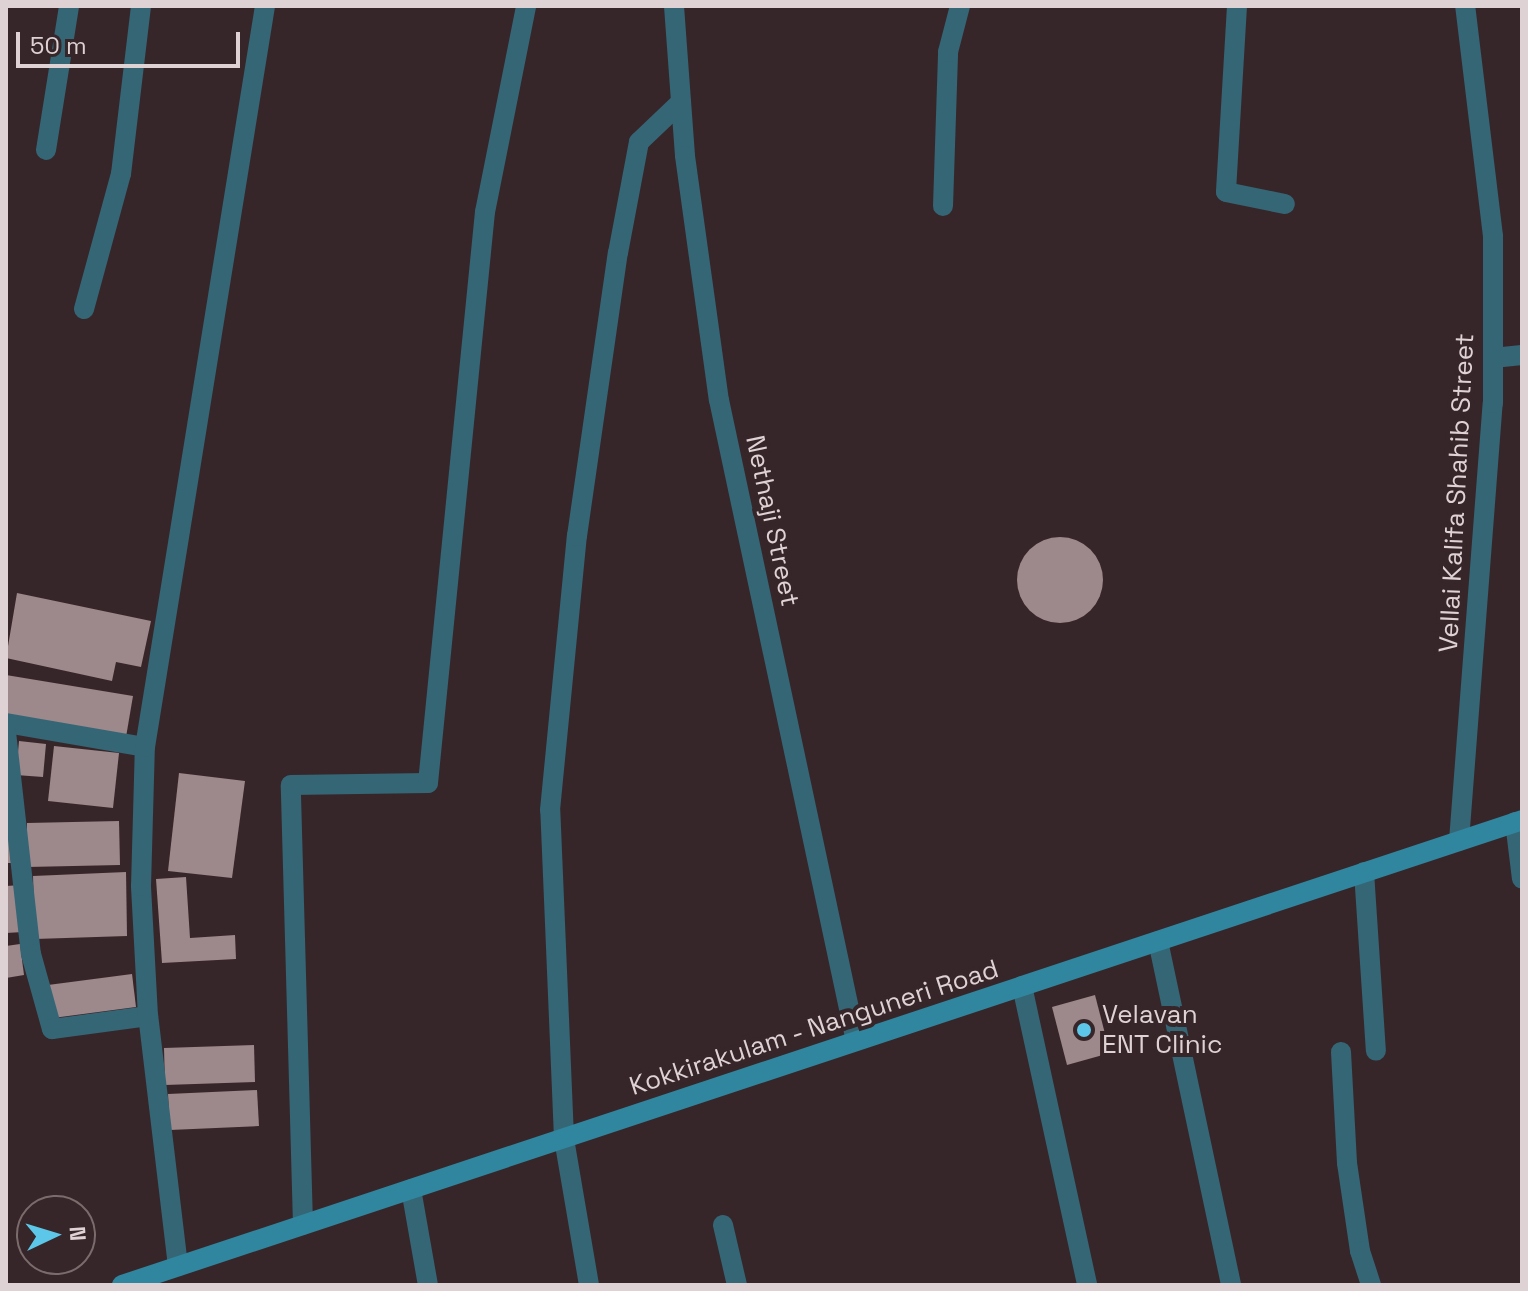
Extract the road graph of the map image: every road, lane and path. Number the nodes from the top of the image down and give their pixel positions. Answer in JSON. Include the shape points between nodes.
{"nodes":[{"id":1,"x":69,"y":6,"type":"edge"},
{"id":2,"x":141,"y":6,"type":"edge"},
{"id":3,"x":265,"y":6,"type":"edge"},
{"id":4,"x":526,"y":6,"type":"edge"},
{"id":5,"x":674,"y":6,"type":"edge"},
{"id":6,"x":960,"y":6,"type":"edge"},
{"id":7,"x":1237,"y":6,"type":"edge"},
{"id":8,"x":1465,"y":6,"type":"edge"},
{"id":9,"x":681,"y":102,"type":"junction"},
{"id":10,"x":46,"y":150,"type":"dead end"},
{"id":11,"x":1285,"y":204,"type":"dead end"},
{"id":12,"x":943,"y":206,"type":"dead end"},
{"id":13,"x":84,"y":309,"type":"dead end"},
{"id":14,"x":1522,"y":355,"type":"edge"},
{"id":15,"x":1493,"y":358,"type":"junction"},
{"id":16,"x":6,"y":723,"type":"edge"},
{"id":17,"x":6,"y":732,"type":"edge"},
{"id":18,"x":145,"y":747,"type":"junction"},
{"id":19,"x":1519,"y":821,"type":"edge"},
{"id":20,"x":1459,"y":841,"type":"junction"},
{"id":21,"x":1364,"y":872,"type":"junction"},
{"id":22,"x":1522,"y":879,"type":"edge"},
{"id":23,"x":1158,"y":941,"type":"junction"},
{"id":24,"x":1022,"y":986,"type":"junction"},
{"id":25,"x":148,"y":1016,"type":"junction"},
{"id":26,"x":856,"y":1041,"type":"junction"},
{"id":27,"x":1376,"y":1051,"type":"dead end"},
{"id":28,"x":1341,"y":1052,"type":"dead end"},
{"id":29,"x":564,"y":1138,"type":"junction"},
{"id":30,"x":411,"y":1189,"type":"junction"},
{"id":31,"x":303,"y":1225,"type":"junction"},
{"id":32,"x":723,"y":1225,"type":"dead end"},
{"id":33,"x":178,"y":1266,"type":"junction"},
{"id":34,"x":126,"y":1284,"type":"edge"},
{"id":35,"x":428,"y":1285,"type":"edge"},
{"id":36,"x":589,"y":1285,"type":"edge"},
{"id":37,"x":737,"y":1285,"type":"edge"},
{"id":38,"x":1087,"y":1285,"type":"edge"},
{"id":39,"x":1231,"y":1285,"type":"edge"},
{"id":40,"x":1371,"y":1285,"type":"edge"}],
"edges":[{"from":1,"to":10,"type":"street"},
{"from":2,"to":13,"type":"street","via":[[121,174]]},
{"from":3,"to":18,"type":"street"},
{"from":4,"to":31,"type":"street","via":[[485,212],[428,783],[291,785]]},
{"from":5,"to":9,"type":"street","name":"Nethaji Street"},
{"from":6,"to":12,"type":"street","via":[[948,52]]},
{"from":7,"to":11,"type":"street","via":[[1226,192]]},
{"from":8,"to":15,"type":"street","name":"Vellai Kalifa Shahib Street","via":[[1493,236]]},
{"from":9,"to":26,"type":"street","name":"Nethaji Street","via":[[719,400]]},
{"from":9,"to":29,"type":"street","via":[[639,142],[577,536],[550,810]]},
{"from":14,"to":15,"type":"street"},
{"from":15,"to":20,"type":"street","name":"Vellai Kalifa Shahib Street"},
{"from":16,"to":18,"type":"street"},
{"from":17,"to":25,"type":"street","via":[[31,954],[52,1029]]},
{"from":18,"to":25,"type":"street","via":[[141,886]]},
{"from":19,"to":20,"type":"main road","name":"Kokkirakulam - Nanguneri Road"},
{"from":19,"to":22,"type":"street"},
{"from":20,"to":21,"type":"main road","name":"Kokkirakulam - Nanguneri Road"},
{"from":21,"to":23,"type":"main road","name":"Kokkirakulam - Nanguneri Road"},
{"from":21,"to":27,"type":"street"},
{"from":23,"to":24,"type":"main road","name":"Kokkirakulam - Nanguneri Road"},
{"from":23,"to":39,"type":"street"},
{"from":24,"to":26,"type":"main road","name":"Kokkirakulam - Nanguneri Road"},
{"from":24,"to":38,"type":"street"},
{"from":25,"to":33,"type":"street"},
{"from":26,"to":29,"type":"main road","name":"Kokkirakulam - Nanguneri Road"},
{"from":28,"to":40,"type":"street","via":[[1347,1163],[1360,1251]]},
{"from":29,"to":30,"type":"main road","name":"Kokkirakulam - Nanguneri Road"},
{"from":29,"to":36,"type":"street"},
{"from":30,"to":31,"type":"main road","name":"Kokkirakulam - Nanguneri Road"},
{"from":30,"to":35,"type":"street"},
{"from":31,"to":33,"type":"main road","name":"Kokkirakulam - Nanguneri Road"},
{"from":32,"to":37,"type":"street"},
{"from":33,"to":34,"type":"main road","name":"Kokkirakulam - Nanguneri Road"}]}
